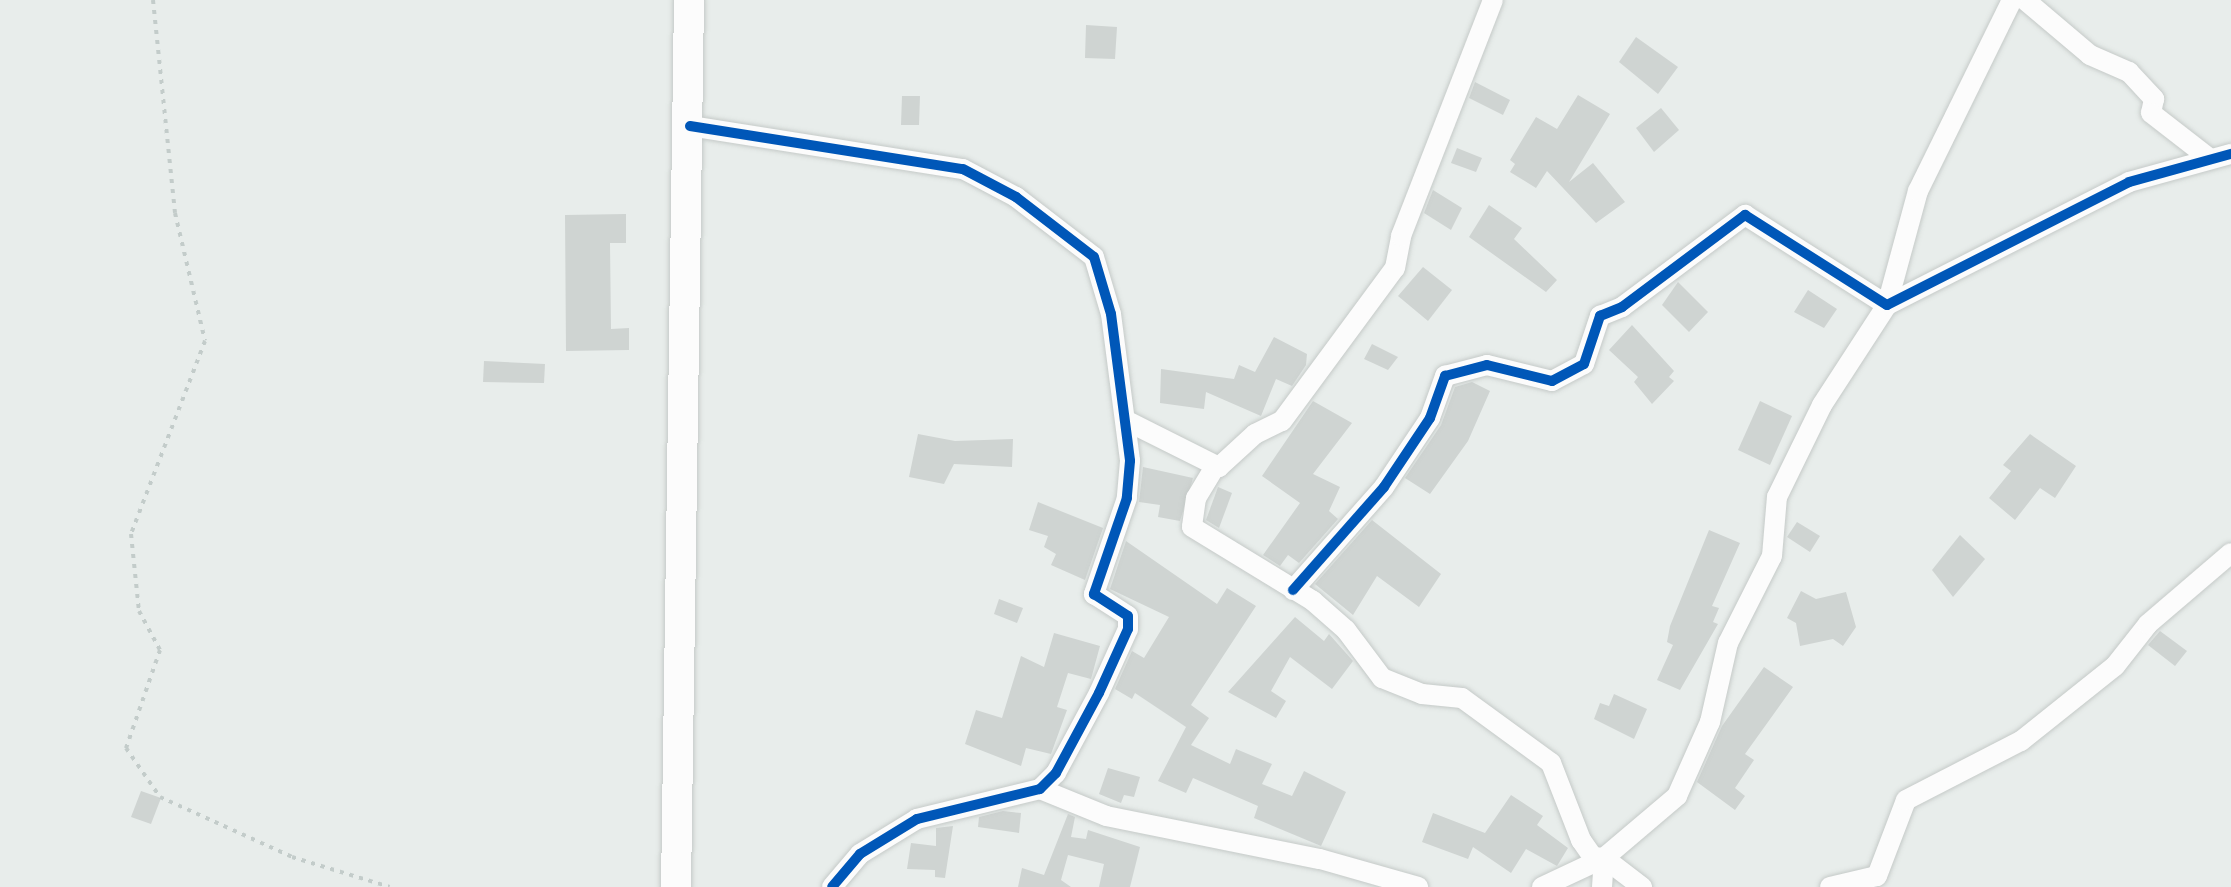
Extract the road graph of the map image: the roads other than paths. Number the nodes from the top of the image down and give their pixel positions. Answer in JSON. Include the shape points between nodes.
{"nodes":[{"id":1,"x":689,"y":0,"type":"edge"},
{"id":2,"x":1493,"y":0,"type":"edge"},
{"id":3,"x":2012,"y":0,"type":"edge"},
{"id":4,"x":2025,"y":0,"type":"edge"},
{"id":5,"x":690,"y":126,"type":"junction"},
{"id":6,"x":2231,"y":154,"type":"edge"},
{"id":7,"x":2209,"y":158,"type":"junction"},
{"id":8,"x":1887,"y":305,"type":"junction"},
{"id":9,"x":1127,"y":421,"type":"junction"},
{"id":10,"x":1216,"y":465,"type":"junction"},
{"id":11,"x":2231,"y":553,"type":"edge"},
{"id":12,"x":1293,"y":590,"type":"junction"},
{"id":13,"x":1040,"y":789,"type":"junction"},
{"id":14,"x":1604,"y":858,"type":"junction"},
{"id":15,"x":676,"y":887,"type":"edge"},
{"id":16,"x":832,"y":887,"type":"edge"},
{"id":17,"x":1418,"y":887,"type":"edge"},
{"id":18,"x":1542,"y":887,"type":"edge"},
{"id":19,"x":1602,"y":887,"type":"edge"},
{"id":20,"x":1642,"y":887,"type":"edge"},
{"id":21,"x":1830,"y":887,"type":"edge"}],
"edges":[{"from":1,"to":5,"type":"street"},
{"from":2,"to":10,"type":"street","via":[[1401,236],[1395,268],[1282,421]]},
{"from":3,"to":8,"type":"street","via":[[1918,191]]},
{"from":4,"to":7,"type":"street","via":[[2090,55],[2129,72],[2154,99],[2151,113]]},
{"from":5,"to":9,"type":"street","via":[[873,159],[917,159],[963,169],[1016,197],[1094,257],[1111,314]]},
{"from":5,"to":15,"type":"street"},
{"from":6,"to":7,"type":"street"},
{"from":7,"to":8,"type":"street","via":[[2129,182]]},
{"from":8,"to":12,"type":"street","via":[[1745,215],[1622,307],[1600,316],[1584,364],[1552,381],[1487,365],[1445,376],[1430,418],[1384,487]]},
{"from":8,"to":14,"type":"street","via":[[1822,405],[1777,497],[1772,556],[1728,643],[1710,722],[1677,796]]},
{"from":9,"to":10,"type":"street"},
{"from":9,"to":13,"type":"street","via":[[1127,498],[1094,594],[1128,616],[1128,629],[1056,773]]},
{"from":10,"to":12,"type":"street","via":[[1196,498],[1192,527]]},
{"from":11,"to":21,"type":"street","via":[[2148,624],[2115,666],[2021,741],[1906,800],[1877,876]]},
{"from":12,"to":14,"type":"street","via":[[1346,630],[1382,678],[1422,694],[1462,698],[1551,763],[1581,840],[1593,857]]},
{"from":13,"to":16,"type":"street","via":[[917,819],[860,854]]},
{"from":13,"to":17,"type":"street","via":[[1106,816],[1320,859]]},
{"from":14,"to":18,"type":"street"},
{"from":14,"to":19,"type":"street"},
{"from":14,"to":20,"type":"street"}]}
